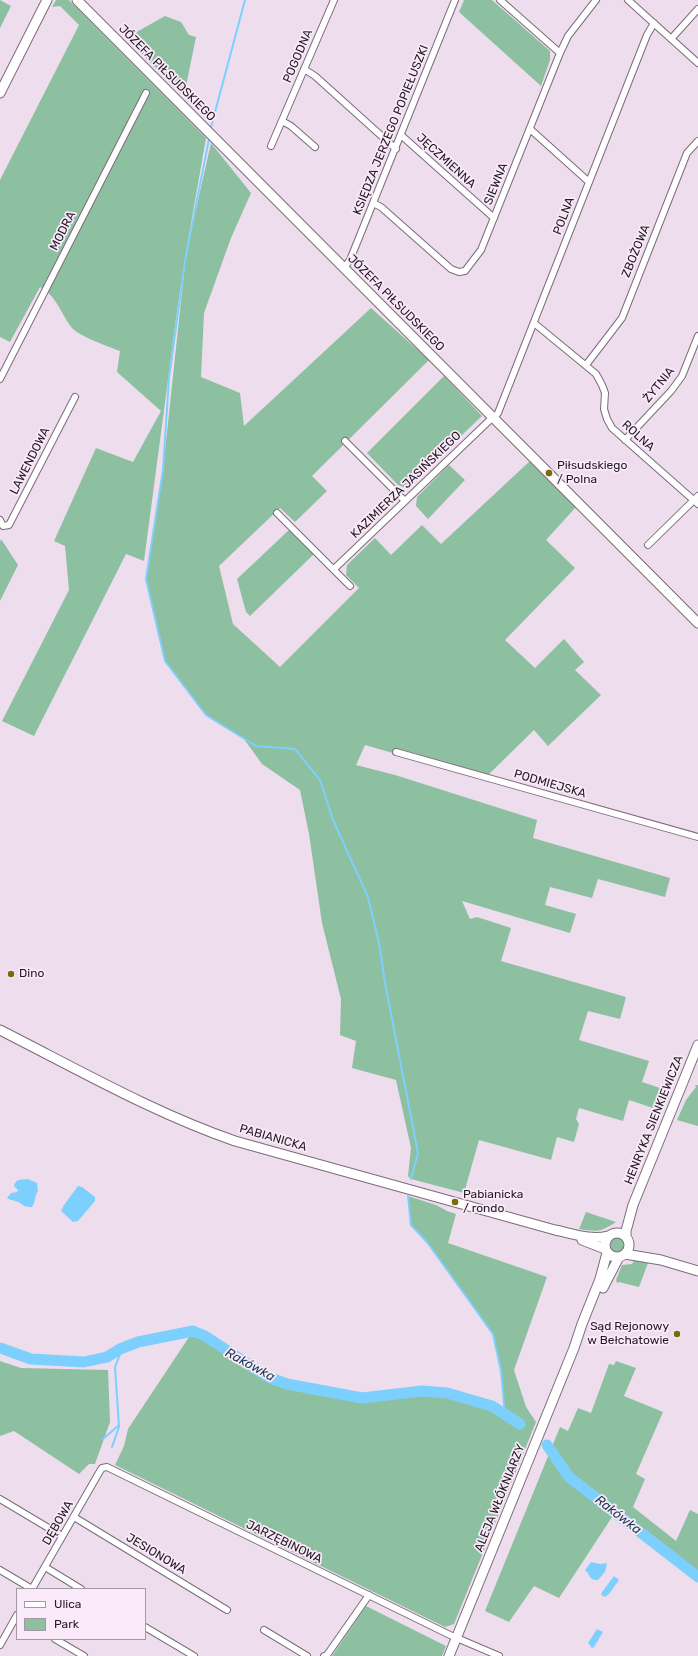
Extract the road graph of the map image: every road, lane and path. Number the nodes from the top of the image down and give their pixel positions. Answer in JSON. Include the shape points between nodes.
{"nodes":[{"id":1,"x":47,"y":0,"type":"edge"},
{"id":2,"x":77,"y":0,"type":"edge"},
{"id":3,"x":334,"y":0,"type":"edge"},
{"id":4,"x":455,"y":0,"type":"edge"},
{"id":5,"x":500,"y":0,"type":"edge"},
{"id":6,"x":596,"y":0,"type":"edge"},
{"id":7,"x":628,"y":0,"type":"edge"},
{"id":8,"x":698,"y":9,"type":"edge"},
{"id":9,"x":654,"y":22,"type":"junction"},
{"id":10,"x":671,"y":39,"type":"junction"},
{"id":11,"x":560,"y":53,"type":"junction"},
{"id":12,"x":698,"y":63,"type":"edge"},
{"id":13,"x":304,"y":69,"type":"junction"},
{"id":14,"x":0,"y":93,"type":"edge"},
{"id":15,"x":146,"y":93,"type":"dead end"},
{"id":16,"x":282,"y":121,"type":"junction"},
{"id":17,"x":530,"y":129,"type":"junction"},
{"id":18,"x":402,"y":136,"type":"junction"},
{"id":19,"x":698,"y":141,"type":"edge"},
{"id":20,"x":271,"y":146,"type":"dead end"},
{"id":21,"x":315,"y":147,"type":"dead end"},
{"id":22,"x":396,"y":149,"type":"junction"},
{"id":23,"x":589,"y":182,"type":"junction"},
{"id":24,"x":373,"y":203,"type":"junction"},
{"id":25,"x":494,"y":218,"type":"junction"},
{"id":26,"x":344,"y":268,"type":"junction"},
{"id":27,"x":534,"y":323,"type":"junction"},
{"id":28,"x":698,"y":336,"type":"edge"},
{"id":29,"x":586,"y":365,"type":"junction"},
{"id":30,"x":0,"y":379,"type":"edge"},
{"id":31,"x":76,"y":396,"type":"dead end"},
{"id":32,"x":493,"y":417,"type":"junction"},
{"id":33,"x":625,"y":440,"type":"junction"},
{"id":34,"x":346,"y":441,"type":"dead end"},
{"id":35,"x":697,"y":500,"type":"edge"},
{"id":36,"x":405,"y":501,"type":"junction"},
{"id":37,"x":277,"y":513,"type":"dead end"},
{"id":38,"x":0,"y":520,"type":"edge"},
{"id":39,"x":648,"y":545,"type":"dead end"},
{"id":40,"x":334,"y":569,"type":"junction"},
{"id":41,"x":350,"y":586,"type":"dead end"},
{"id":42,"x":698,"y":623,"type":"edge"},
{"id":43,"x":396,"y":752,"type":"dead end"},
{"id":44,"x":698,"y":837,"type":"edge"},
{"id":45,"x":0,"y":1030,"type":"edge"},
{"id":46,"x":698,"y":1045,"type":"edge"},
{"id":47,"x":633,"y":1205,"type":"junction"},
{"id":48,"x":555,"y":1230,"type":"junction"},
{"id":49,"x":611,"y":1235,"type":"junction"},
{"id":50,"x":628,"y":1240,"type":"junction"},
{"id":51,"x":606,"y":1251,"type":"junction"},
{"id":52,"x":622,"y":1256,"type":"junction"},
{"id":53,"x":661,"y":1260,"type":"junction"},
{"id":54,"x":698,"y":1271,"type":"edge"},
{"id":55,"x":574,"y":1348,"type":"junction"},
{"id":56,"x":102,"y":1468,"type":"joint"},
{"id":57,"x":0,"y":1499,"type":"edge"},
{"id":58,"x":74,"y":1517,"type":"junction"},
{"id":59,"x":62,"y":1536,"type":"junction"},
{"id":60,"x":45,"y":1567,"type":"junction"},
{"id":61,"x":0,"y":1570,"type":"edge"},
{"id":62,"x":30,"y":1588,"type":"edge"},
{"id":63,"x":33,"y":1588,"type":"edge"},
{"id":64,"x":79,"y":1588,"type":"edge"},
{"id":65,"x":369,"y":1595,"type":"junction"},
{"id":66,"x":227,"y":1610,"type":"dead end"},
{"id":67,"x":16,"y":1618,"type":"edge"},
{"id":68,"x":146,"y":1628,"type":"edge"},
{"id":69,"x":264,"y":1630,"type":"dead end"},
{"id":70,"x":457,"y":1638,"type":"junction"},
{"id":71,"x":57,"y":1640,"type":"edge"},
{"id":72,"x":0,"y":1645,"type":"edge"},
{"id":73,"x":84,"y":1656,"type":"edge"},
{"id":74,"x":194,"y":1656,"type":"edge"},
{"id":75,"x":307,"y":1656,"type":"edge"},
{"id":76,"x":324,"y":1656,"type":"edge"},
{"id":77,"x":449,"y":1656,"type":"edge"},
{"id":78,"x":499,"y":1656,"type":"edge"}],
"edges":[{"from":1,"to":14,"type":"main road"},
{"from":2,"to":26,"type":"main road","name":"JÓZEFA PIŁSUDSKIEGO"},
{"from":3,"to":13,"type":"street","name":"POGODNA"},
{"from":4,"to":18,"type":"street","name":"KSIĘDZA JERZEGO POPIEŁUSZKI"},
{"from":5,"to":11,"type":"street"},
{"from":6,"to":11,"type":"street","name":"SIEWNA","via":[[568,36]]},
{"from":7,"to":9,"type":"street"},
{"from":8,"to":10,"type":"street"},
{"from":9,"to":10,"type":"street"},
{"from":9,"to":23,"type":"street","name":"POLNA"},
{"from":10,"to":12,"type":"street"},
{"from":11,"to":17,"type":"street","name":"SIEWNA"},
{"from":13,"to":16,"type":"street","name":"POGODNA"},
{"from":13,"to":22,"type":"street"},
{"from":15,"to":30,"type":"street","name":"MODRA"},
{"from":16,"to":20,"type":"street","name":"POGODNA"},
{"from":16,"to":21,"type":"street"},
{"from":17,"to":23,"type":"street"},
{"from":17,"to":25,"type":"street","name":"SIEWNA"},
{"from":18,"to":22,"type":"street","name":"KSIĘDZA JERZEGO POPIEŁUSZKI"},
{"from":18,"to":25,"type":"street","name":"JĘCZMIENNA"},
{"from":19,"to":29,"type":"street","name":"ZBOŻOWA","via":[[687,153],[622,318]]},
{"from":22,"to":24,"type":"street","name":"KSIĘDZA JERZEGO POPIEŁUSZKI"},
{"from":23,"to":27,"type":"street","name":"POLNA"},
{"from":24,"to":25,"type":"street","name":"SIEWNA","via":[[451,269],[459,272],[465,271],[481,250]]},
{"from":24,"to":26,"type":"street","name":"KSIĘDZA JERZEGO POPIEŁUSZKI","via":[[350,260]]},
{"from":26,"to":32,"type":"main road","name":"JÓZEFA PIŁSUDSKIEGO"},
{"from":27,"to":29,"type":"street","name":"ROLNA"},
{"from":27,"to":32,"type":"street","name":"POLNA","via":[[498,413]]},
{"from":28,"to":33,"type":"street","name":"ŻYTNIA","via":[[682,376]]},
{"from":29,"to":33,"type":"street","name":"ROLNA","via":[[596,374],[602,385],[607,419],[612,428]]},
{"from":31,"to":38,"type":"street","name":"LAWENDOWA","via":[[9,525],[3,526]]},
{"from":32,"to":36,"type":"street","name":"KAZIMIERZA JASIŃSKIEGO"},
{"from":32,"to":42,"type":"main road","name":"JÓZEFA PIŁSUDSKIEGO"},
{"from":33,"to":35,"type":"street","name":"ROLNA"},
{"from":34,"to":36,"type":"street"},
{"from":35,"to":39,"type":"street"},
{"from":36,"to":40,"type":"street","name":"KAZIMIERZA JASIŃSKIEGO"},
{"from":37,"to":40,"type":"street"},
{"from":40,"to":41,"type":"street"},
{"from":43,"to":44,"type":"street","name":"PODMIEJSKA"},
{"from":45,"to":48,"type":"main road","name":"PABIANICKA","via":[[203,1130]]},
{"from":46,"to":47,"type":"main road","name":"HENRYKA SIENKIEWICZA"},
{"from":47,"to":49,"type":"main road","name":"HENRYKA SIENKIEWICZA"},
{"from":47,"to":50,"type":"main road","name":"HENRYKA SIENKIEWICZA","via":[[626,1231]]},
{"from":48,"to":49,"type":"main road","name":"PABIANICKA","via":[[589,1237],[602,1238]]},
{"from":48,"to":51,"type":"main road","name":"PABIANICKA"},
{"from":49,"to":50,"type":"main road","via":[[622,1234]]},
{"from":49,"to":51,"type":"main road","via":[[606,1240]]},
{"from":50,"to":52,"type":"main road","via":[[629,1248]]},
{"from":50,"to":53,"type":"main road","via":[[638,1249]]},
{"from":51,"to":52,"type":"main road","via":[[611,1256]]},
{"from":51,"to":55,"type":"main road","name":"ALEJA WŁÓKNIARZY","via":[[600,1279]]},
{"from":52,"to":53,"type":"main road"},
{"from":52,"to":55,"type":"main road","name":"ALEJA WŁÓKNIARZY","via":[[611,1269]]},
{"from":53,"to":54,"type":"main road"},
{"from":55,"to":70,"type":"main road","name":"ALEJA WŁÓKNIARZY"},
{"from":56,"to":58,"type":"street","name":"DĘBOWA"},
{"from":56,"to":65,"type":"street","name":"JARZĘBINOWA","via":[[111,1468]]},
{"from":57,"to":59,"type":"street"},
{"from":58,"to":59,"type":"street","name":"DĘBOWA"},
{"from":58,"to":66,"type":"street","name":"JESIONOWA"},
{"from":59,"to":60,"type":"street","name":"DĘBOWA"},
{"from":60,"to":63,"type":"street","name":"DĘBOWA"},
{"from":60,"to":64,"type":"street"},
{"from":61,"to":62,"type":"street"},
{"from":65,"to":70,"type":"street","name":"JARZĘBINOWA"},
{"from":65,"to":76,"type":"street"},
{"from":67,"to":72,"type":"street"},
{"from":68,"to":74,"type":"street"},
{"from":69,"to":75,"type":"street"},
{"from":70,"to":77,"type":"main road","name":"ALEJA WŁÓKNIARZY"},
{"from":70,"to":78,"type":"street","name":"JARZĘBINOWA"},
{"from":71,"to":73,"type":"street"}]}
